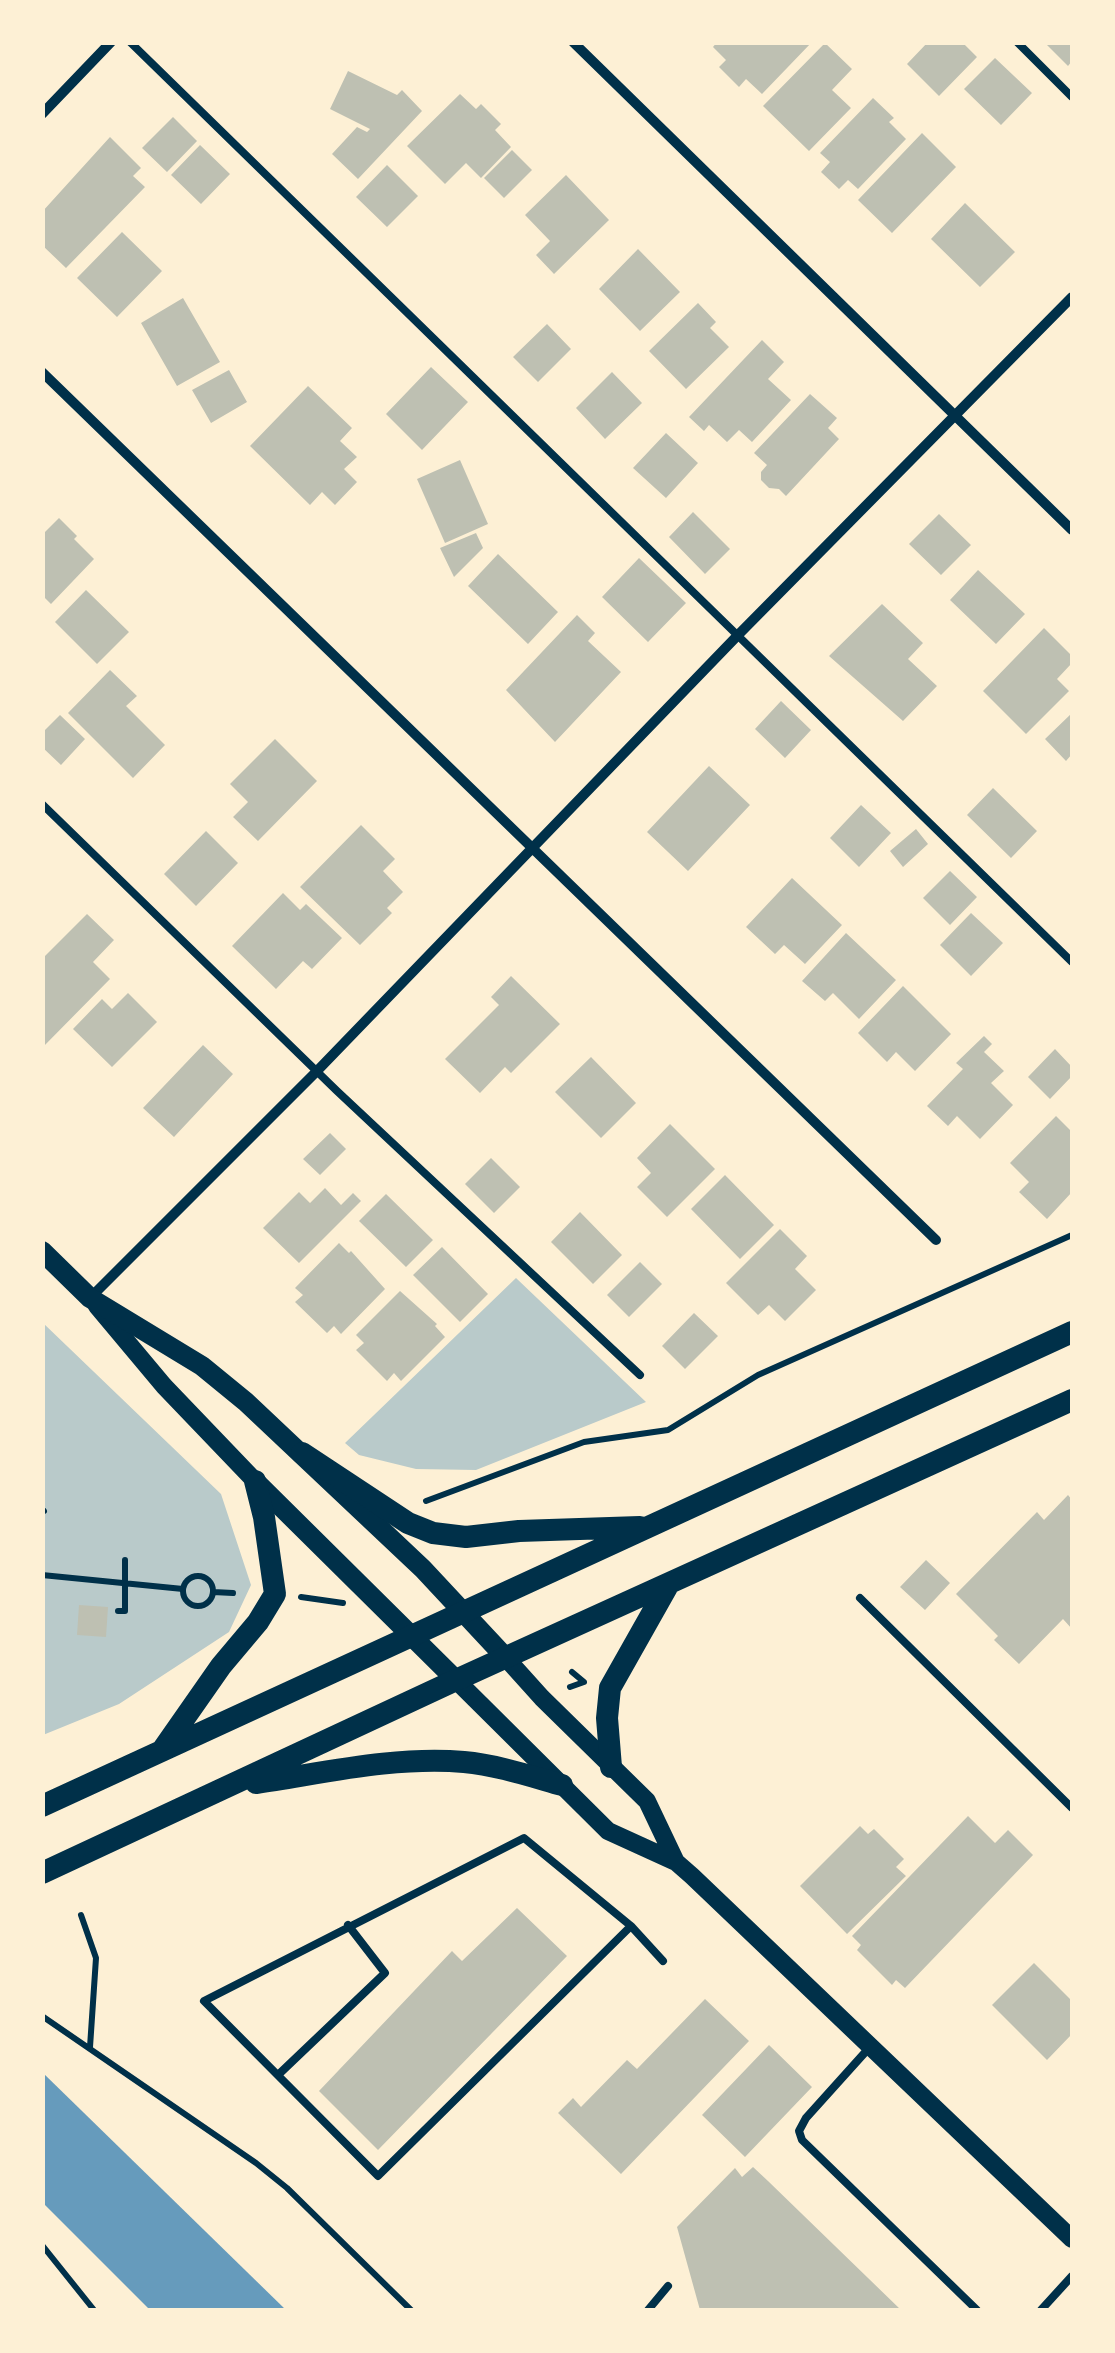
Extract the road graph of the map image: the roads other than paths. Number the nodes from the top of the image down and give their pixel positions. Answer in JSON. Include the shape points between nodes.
{"nodes":[{"id":1,"x":111,"y":42,"type":"edge"},
{"id":2,"x":130,"y":42,"type":"edge"},
{"id":3,"x":572,"y":42,"type":"edge"},
{"id":4,"x":1017,"y":42,"type":"edge"},
{"id":5,"x":1072,"y":97,"type":"edge"},
{"id":6,"x":42,"y":114,"type":"edge"},
{"id":7,"x":1072,"y":296,"type":"edge"},
{"id":8,"x":42,"y":372,"type":"edge"},
{"id":9,"x":956,"y":416,"type":"junction"},
{"id":10,"x":1072,"y":530,"type":"edge"},
{"id":11,"x":739,"y":634,"type":"junction"},
{"id":12,"x":42,"y":804,"type":"edge"},
{"id":13,"x":533,"y":850,"type":"junction"},
{"id":14,"x":1072,"y":962,"type":"edge"},
{"id":15,"x":318,"y":1071,"type":"junction"},
{"id":16,"x":936,"y":1240,"type":"dead end"},
{"id":17,"x":42,"y":1251,"type":"edge"},
{"id":18,"x":90,"y":1298,"type":"junction"},
{"id":19,"x":1072,"y":1332,"type":"edge"},
{"id":20,"x":640,"y":1376,"type":"dead end"},
{"id":21,"x":1072,"y":1400,"type":"edge"},
{"id":22,"x":302,"y":1454,"type":"junction"},
{"id":23,"x":256,"y":1481,"type":"junction"},
{"id":24,"x":649,"y":1526,"type":"junction"},
{"id":25,"x":667,"y":1587,"type":"junction"},
{"id":26,"x":860,"y":1598,"type":"dead end"},
{"id":27,"x":462,"y":1613,"type":"junction"},
{"id":28,"x":411,"y":1636,"type":"junction"},
{"id":29,"x":506,"y":1658,"type":"junction"},
{"id":30,"x":456,"y":1680,"type":"junction"},
{"id":31,"x":162,"y":1751,"type":"junction"},
{"id":32,"x":611,"y":1767,"type":"junction"},
{"id":33,"x":562,"y":1785,"type":"junction"},
{"id":34,"x":233,"y":1786,"type":"junction"},
{"id":35,"x":42,"y":1806,"type":"edge"},
{"id":36,"x":1072,"y":1808,"type":"edge"},
{"id":37,"x":676,"y":1862,"type":"junction"},
{"id":38,"x":42,"y":1873,"type":"edge"},
{"id":39,"x":348,"y":1925,"type":"junction"},
{"id":40,"x":630,"y":1926,"type":"junction"},
{"id":41,"x":663,"y":1961,"type":"dead end"},
{"id":42,"x":872,"y":2045,"type":"junction"},
{"id":43,"x":278,"y":2075,"type":"junction"},
{"id":44,"x":1072,"y":2239,"type":"edge"},
{"id":45,"x":1072,"y":2276,"type":"edge"},
{"id":46,"x":668,"y":2286,"type":"dead end"},
{"id":47,"x":648,"y":2310,"type":"edge"},
{"id":48,"x":977,"y":2310,"type":"edge"},
{"id":49,"x":1041,"y":2310,"type":"edge"}],
"edges":[{"from":1,"to":6,"type":"street"},
{"from":2,"to":11,"type":"lane"},
{"from":3,"to":9,"type":"street"},
{"from":4,"to":5,"type":"lane"},
{"from":7,"to":9,"type":"street"},
{"from":8,"to":13,"type":"street"},
{"from":9,"to":10,"type":"street"},
{"from":9,"to":11,"type":"street"},
{"from":11,"to":13,"type":"street"},
{"from":11,"to":14,"type":"lane"},
{"from":12,"to":15,"type":"lane"},
{"from":13,"to":15,"type":"street"},
{"from":13,"to":16,"type":"street"},
{"from":15,"to":18,"type":"street"},
{"from":15,"to":20,"type":"lane"},
{"from":17,"to":18,"type":"main road"},
{"from":18,"to":22,"type":"main road","via":[[202,1366]]},
{"from":18,"to":23,"type":"street"},
{"from":19,"to":24,"type":"main road"},
{"from":21,"to":25,"type":"main road"},
{"from":22,"to":24,"type":"main road","via":[[433,1534]]},
{"from":22,"to":27,"type":"main road"},
{"from":23,"to":28,"type":"main road"},
{"from":23,"to":31,"type":"main road","via":[[275,1594]]},
{"from":24,"to":27,"type":"main road"},
{"from":25,"to":29,"type":"main road"},
{"from":25,"to":32,"type":"main road","via":[[610,1688]]},
{"from":26,"to":36,"type":"lane"},
{"from":27,"to":28,"type":"main road"},
{"from":27,"to":29,"type":"main road"},
{"from":28,"to":30,"type":"main road"},
{"from":28,"to":31,"type":"main road"},
{"from":29,"to":30,"type":"main road"},
{"from":29,"to":32,"type":"street"},
{"from":30,"to":33,"type":"street"},
{"from":30,"to":34,"type":"main road"},
{"from":31,"to":35,"type":"main road"},
{"from":32,"to":37,"type":"street","via":[[647,1801]]},
{"from":33,"to":34,"type":"main road","via":[[460,1762],[391,1763]]},
{"from":33,"to":37,"type":"street","via":[[608,1831]]},
{"from":34,"to":38,"type":"main road"},
{"from":37,"to":42,"type":"street"},
{"from":39,"to":40,"type":"lane","via":[[524,1838]]},
{"from":39,"to":43,"type":"lane","via":[[384,1973]]},
{"from":39,"to":43,"type":"lane","via":[[204,2002]]},
{"from":40,"to":41,"type":"lane"},
{"from":40,"to":43,"type":"lane","via":[[378,2176]]},
{"from":42,"to":44,"type":"street"},
{"from":42,"to":48,"type":"lane","via":[[806,2118],[802,2140]]},
{"from":45,"to":49,"type":"lane"},
{"from":46,"to":47,"type":"lane"}]}
